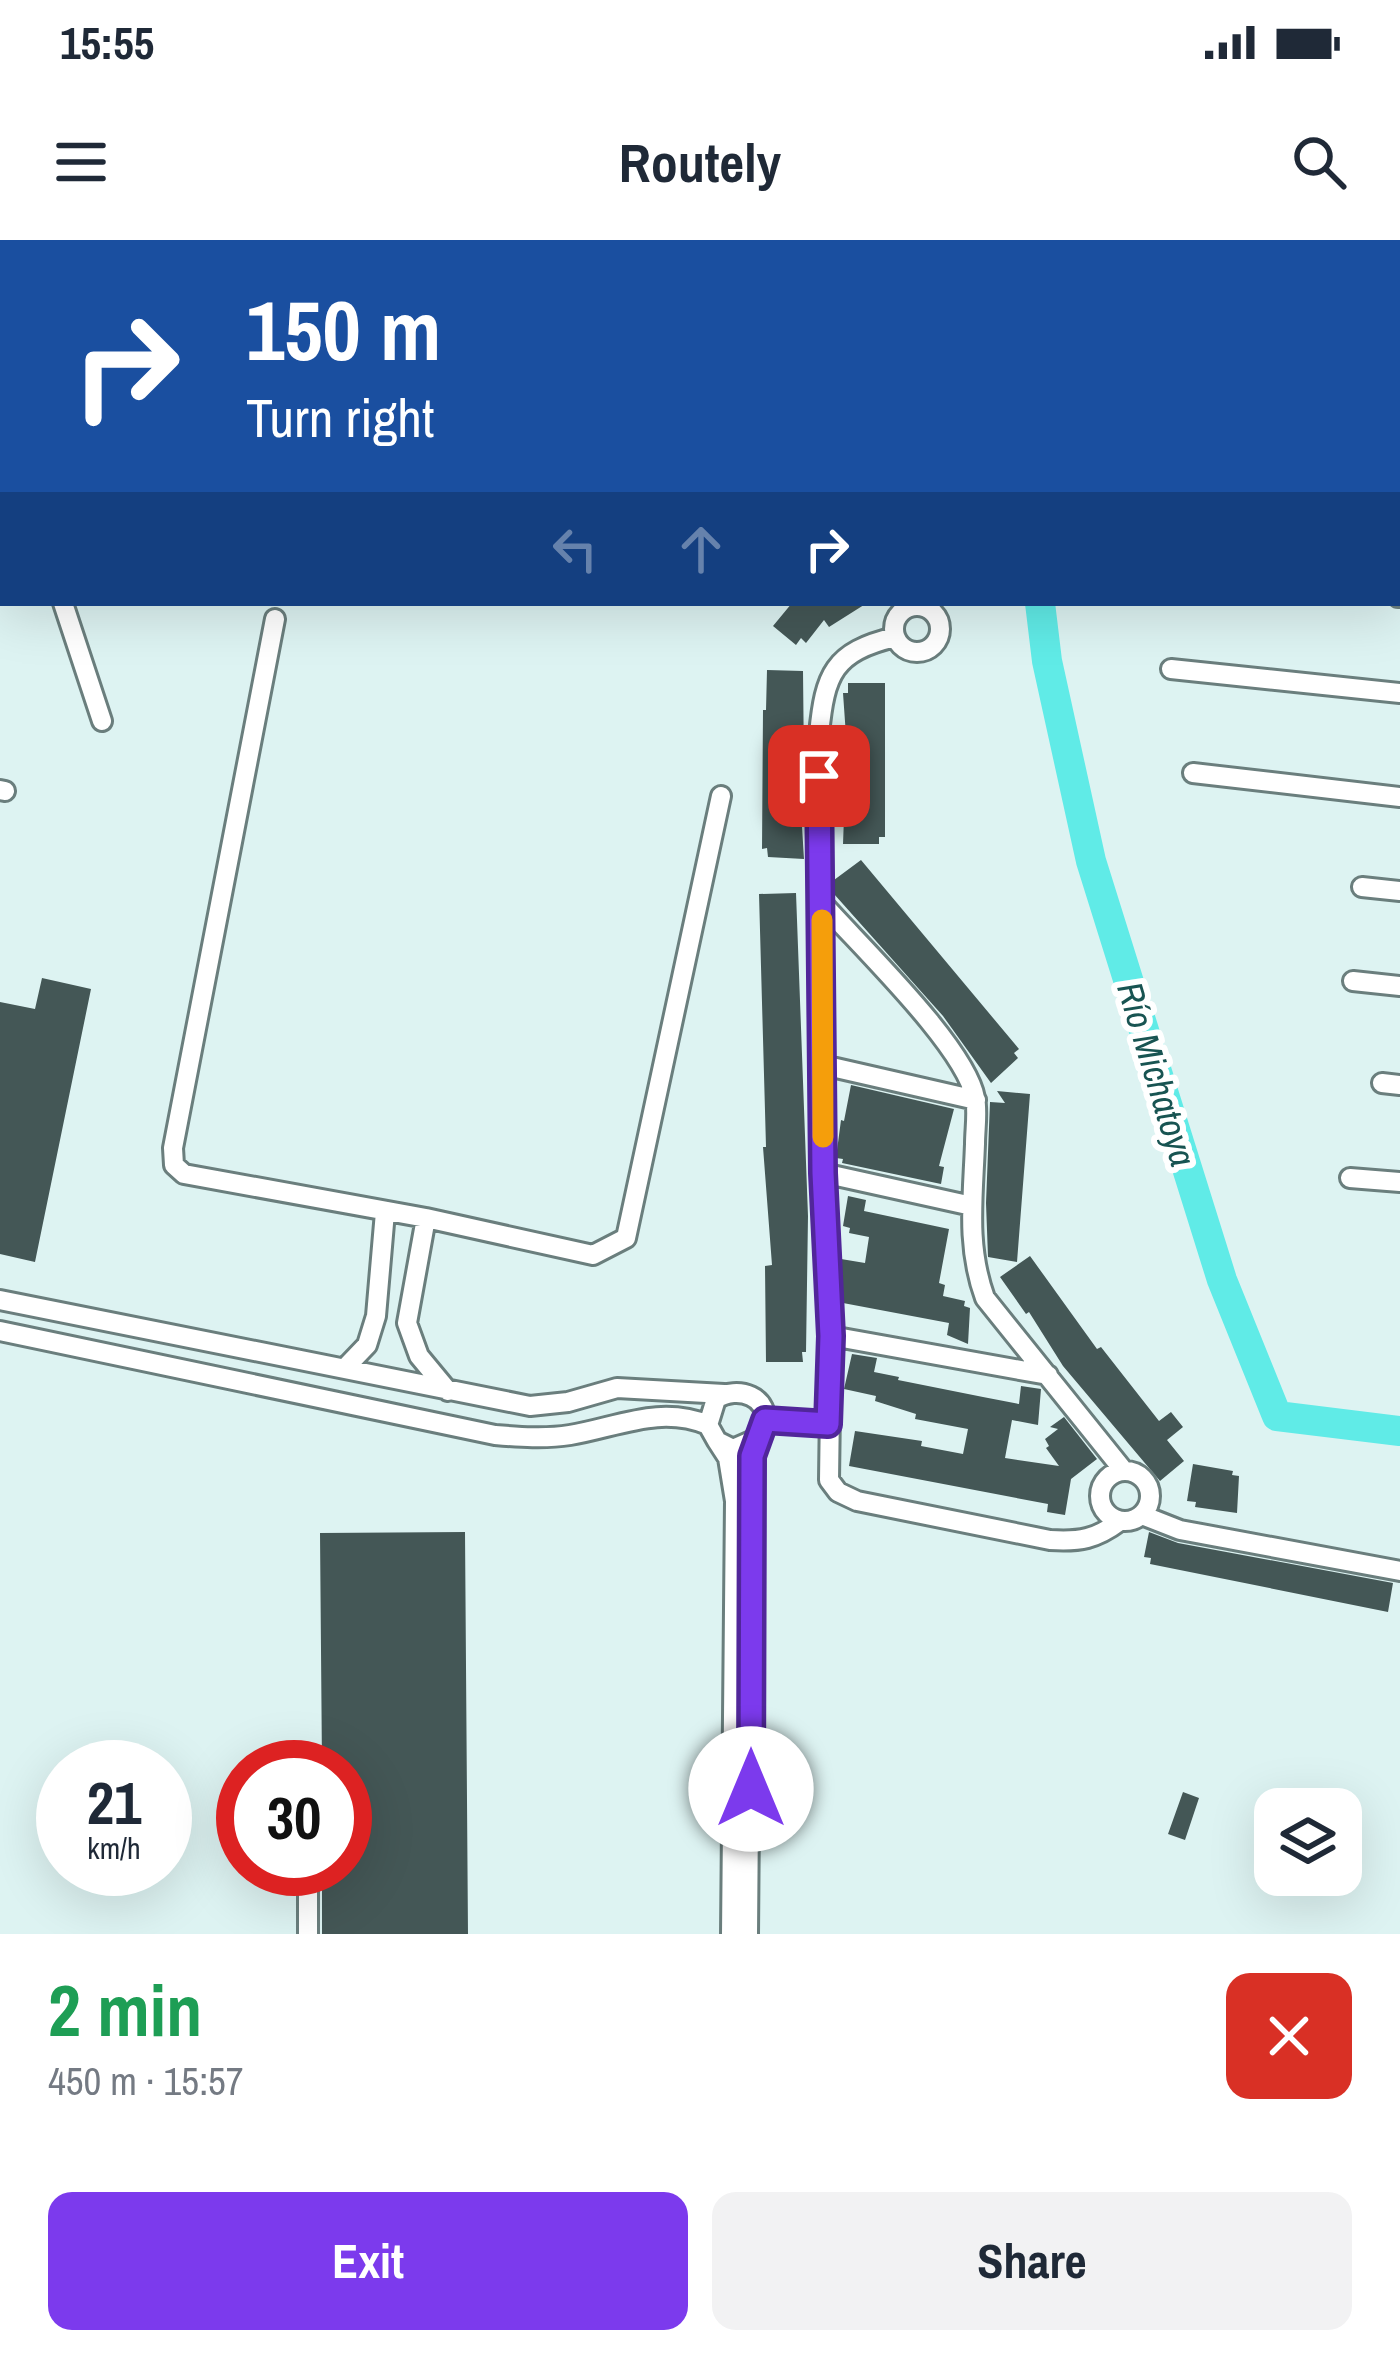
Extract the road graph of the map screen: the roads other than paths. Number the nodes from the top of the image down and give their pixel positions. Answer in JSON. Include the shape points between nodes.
{"nodes":[{"id":1,"x":64,"y":606,"type":"edge"},
{"id":2,"x":275,"y":619,"type":"dead end"},
{"id":3,"x":895,"y":637,"type":"dead end"},
{"id":4,"x":1171,"y":669,"type":"dead end"},
{"id":5,"x":1400,"y":693,"type":"edge"},
{"id":6,"x":102,"y":721,"type":"dead end"},
{"id":7,"x":1192,"y":773,"type":"dead end"},
{"id":8,"x":721,"y":796,"type":"dead end"},
{"id":9,"x":1400,"y":797,"type":"edge"},
{"id":10,"x":1362,"y":887,"type":"dead end"},
{"id":11,"x":1400,"y":892,"type":"edge"},
{"id":12,"x":822,"y":903,"type":"junction"},
{"id":13,"x":1353,"y":981,"type":"dead end"},
{"id":14,"x":1400,"y":986,"type":"edge"},
{"id":15,"x":824,"y":1065,"type":"junction"},
{"id":16,"x":976,"y":1100,"type":"junction"},
{"id":17,"x":823,"y":1173,"type":"junction"},
{"id":18,"x":1350,"y":1178,"type":"dead end"},
{"id":19,"x":1400,"y":1182,"type":"edge"},
{"id":20,"x":972,"y":1206,"type":"junction"},
{"id":21,"x":385,"y":1212,"type":"junction"},
{"id":22,"x":426,"y":1218,"type":"junction"},
{"id":23,"x":0,"y":1300,"type":"edge"},
{"id":24,"x":376,"y":1316,"type":"junction"},
{"id":25,"x":407,"y":1323,"type":"junction"},
{"id":26,"x":0,"y":1331,"type":"edge"},
{"id":27,"x":831,"y":1336,"type":"junction"},
{"id":28,"x":345,"y":1368,"type":"junction"},
{"id":29,"x":1048,"y":1375,"type":"junction"},
{"id":30,"x":448,"y":1391,"type":"junction"},
{"id":31,"x":724,"y":1394,"type":"junction"},
{"id":32,"x":828,"y":1424,"type":"junction"},
{"id":33,"x":762,"y":1429,"type":"junction"},
{"id":34,"x":713,"y":1433,"type":"junction"},
{"id":35,"x":1124,"y":1471,"type":"junction"},
{"id":36,"x":1142,"y":1515,"type":"junction"},
{"id":37,"x":1120,"y":1521,"type":"junction"},
{"id":38,"x":1400,"y":1570,"type":"edge"},
{"id":39,"x":308,"y":1896,"type":"edge"},
{"id":40,"x":308,"y":1934,"type":"edge"},
{"id":41,"x":731,"y":1934,"type":"edge"},
{"id":42,"x":748,"y":1934,"type":"edge"}],
"edges":[{"from":1,"to":6,"type":"street"},
{"from":2,"to":21,"type":"street","via":[[174,1165],[184,1174]]},
{"from":3,"to":12,"type":"street","via":[[840,660],[824,688]]},
{"from":4,"to":5,"type":"street"},
{"from":7,"to":9,"type":"street"},
{"from":8,"to":22,"type":"street","via":[[626,1238],[593,1255]]},
{"from":10,"to":11,"type":"street"},
{"from":12,"to":15,"type":"street"},
{"from":12,"to":16,"type":"street","via":[[933,1028]]},
{"from":13,"to":14,"type":"street"},
{"from":15,"to":16,"type":"street"},
{"from":15,"to":17,"type":"street"},
{"from":16,"to":20,"type":"street"},
{"from":17,"to":20,"type":"street"},
{"from":17,"to":27,"type":"street"},
{"from":18,"to":19,"type":"street"},
{"from":20,"to":29,"type":"street","via":[[969,1232],[985,1298]]},
{"from":21,"to":22,"type":"street"},
{"from":21,"to":24,"type":"street"},
{"from":22,"to":25,"type":"street"},
{"from":23,"to":28,"type":"street"},
{"from":24,"to":25,"type":"street"},
{"from":24,"to":28,"type":"street","via":[[367,1345]]},
{"from":25,"to":30,"type":"street","via":[[419,1356]]},
{"from":26,"to":34,"type":"street","via":[[495,1435],[570,1435],[654,1414]]},
{"from":27,"to":29,"type":"street"},
{"from":27,"to":32,"type":"street"},
{"from":28,"to":30,"type":"street"},
{"from":29,"to":35,"type":"street"},
{"from":30,"to":31,"type":"street","via":[[530,1406],[617,1388]]},
{"from":31,"to":33,"type":"street","via":[[752,1395],[764,1410]]},
{"from":31,"to":34,"type":"street","via":[[710,1407]]},
{"from":32,"to":33,"type":"street"},
{"from":32,"to":37,"type":"street","via":[[829,1480],[857,1501],[1050,1540],[1100,1537]]},
{"from":33,"to":34,"type":"street","via":[[752,1444],[734,1448]]},
{"from":33,"to":42,"type":"street","via":[[752,1456]]},
{"from":34,"to":41,"type":"street","via":[[728,1458],[735,1501]]},
{"from":35,"to":36,"type":"street","via":[[1148,1486]]},
{"from":35,"to":37,"type":"street","via":[[1100,1490],[1102,1506]]},
{"from":36,"to":37,"type":"street"},
{"from":36,"to":38,"type":"street","via":[[1180,1530]]},
{"from":39,"to":40,"type":"street"}]}
